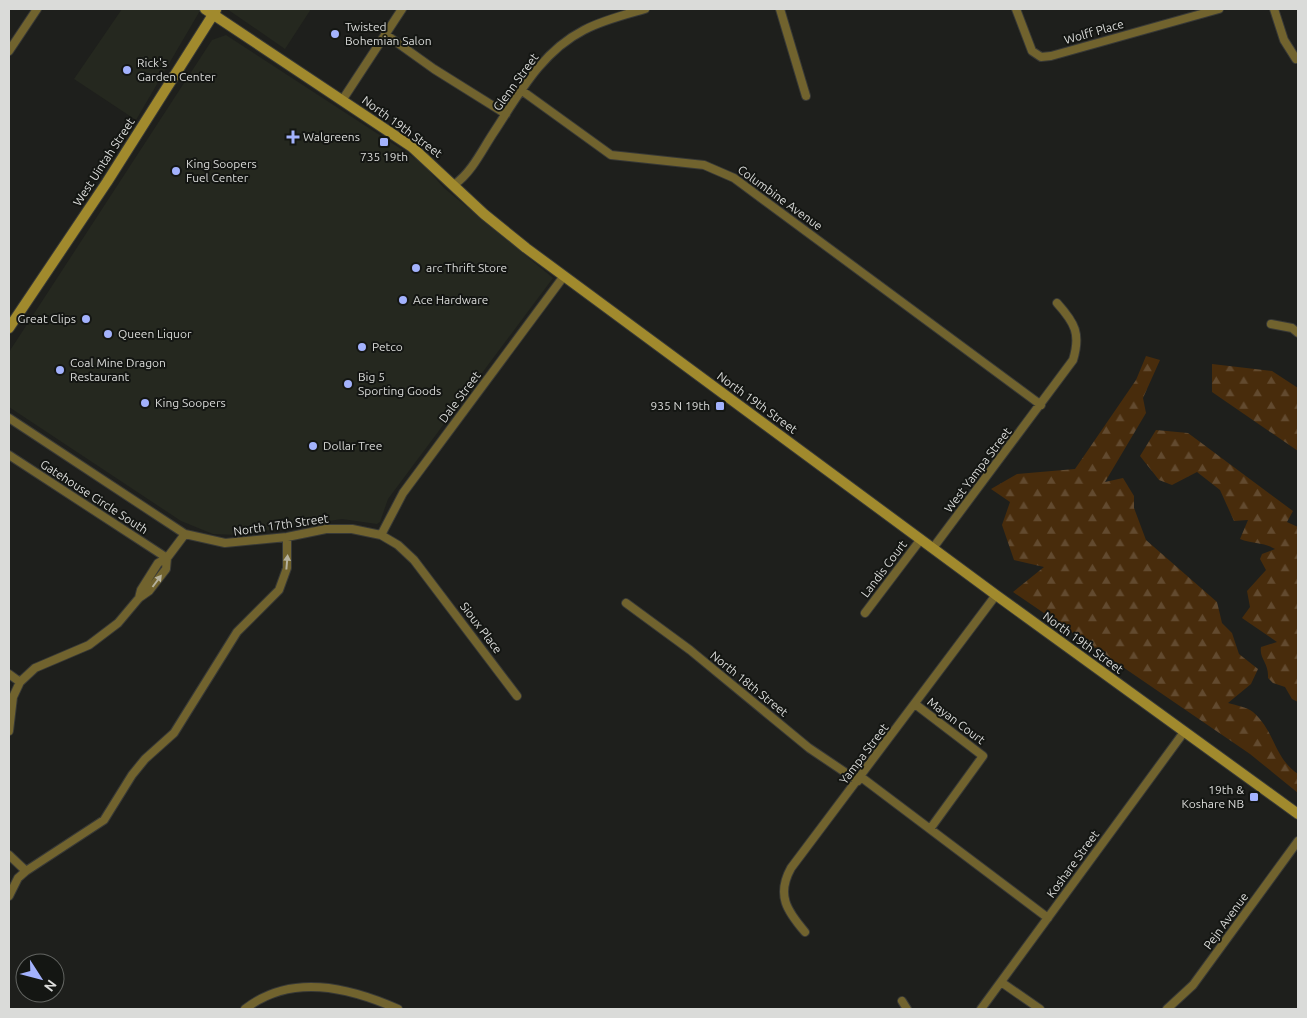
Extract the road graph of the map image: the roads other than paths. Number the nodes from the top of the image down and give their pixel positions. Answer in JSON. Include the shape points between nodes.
{"nodes":[{"id":1,"x":37,"y":9,"type":"edge"},
{"id":2,"x":402,"y":9,"type":"edge"},
{"id":3,"x":645,"y":9,"type":"edge"},
{"id":4,"x":780,"y":9,"type":"edge"},
{"id":5,"x":1016,"y":9,"type":"edge"},
{"id":6,"x":1219,"y":9,"type":"edge"},
{"id":7,"x":1274,"y":9,"type":"edge"},
{"id":8,"x":212,"y":11,"type":"edge"},
{"id":9,"x":385,"y":34,"type":"junction"},
{"id":10,"x":12,"y":41,"type":"edge"},
{"id":11,"x":9,"y":51,"type":"edge"},
{"id":12,"x":1296,"y":59,"type":"dead end"},
{"id":13,"x":521,"y":90,"type":"junction"},
{"id":14,"x":806,"y":96,"type":"dead end"},
{"id":15,"x":343,"y":100,"type":"junction"},
{"id":16,"x":506,"y":114,"type":"junction"},
{"id":17,"x":455,"y":184,"type":"junction"},
{"id":18,"x":564,"y":276,"type":"junction"},
{"id":19,"x":1057,"y":303,"type":"dead end"},
{"id":20,"x":1271,"y":324,"type":"dead end"},
{"id":21,"x":9,"y":328,"type":"edge"},
{"id":22,"x":1298,"y":333,"type":"edge"},
{"id":23,"x":1041,"y":405,"type":"junction"},
{"id":24,"x":9,"y":418,"type":"edge"},
{"id":25,"x":9,"y":455,"type":"edge"},
{"id":26,"x":185,"y":534,"type":"junction"},
{"id":27,"x":381,"y":535,"type":"junction"},
{"id":28,"x":287,"y":537,"type":"junction"},
{"id":29,"x":921,"y":539,"type":"junction"},
{"id":30,"x":933,"y":548,"type":"junction"},
{"id":31,"x":167,"y":558,"type":"junction"},
{"id":32,"x":426,"y":574,"type":"joint"},
{"id":33,"x":996,"y":595,"type":"junction"},
{"id":34,"x":626,"y":604,"type":"dead end"},
{"id":35,"x":865,"y":614,"type":"dead end"},
{"id":36,"x":9,"y":674,"type":"edge"},
{"id":37,"x":20,"y":682,"type":"junction"},
{"id":38,"x":517,"y":696,"type":"dead end"},
{"id":39,"x":916,"y":704,"type":"junction"},
{"id":40,"x":9,"y":731,"type":"edge"},
{"id":41,"x":1184,"y":732,"type":"junction"},
{"id":42,"x":860,"y":779,"type":"junction"},
{"id":43,"x":1298,"y":814,"type":"edge"},
{"id":44,"x":930,"y":829,"type":"junction"},
{"id":45,"x":1298,"y":840,"type":"edge"},
{"id":46,"x":9,"y":855,"type":"edge"},
{"id":47,"x":26,"y":871,"type":"junction"},
{"id":48,"x":9,"y":896,"type":"edge"},
{"id":49,"x":1048,"y":918,"type":"junction"},
{"id":50,"x":805,"y":932,"type":"dead end"},
{"id":51,"x":1001,"y":982,"type":"junction"},
{"id":52,"x":902,"y":1001,"type":"dead end"},
{"id":53,"x":245,"y":1009,"type":"edge"},
{"id":54,"x":398,"y":1009,"type":"edge"},
{"id":55,"x":907,"y":1009,"type":"edge"},
{"id":56,"x":981,"y":1009,"type":"edge"},
{"id":57,"x":1040,"y":1009,"type":"edge"},
{"id":58,"x":1167,"y":1009,"type":"edge"}],
"edges":[{"from":1,"to":10,"type":"street"},
{"from":2,"to":9,"type":"street"},
{"from":3,"to":13,"type":"street","name":"Glenn Street","via":[[611,19],[573,36],[543,61]]},
{"from":4,"to":14,"type":"street"},
{"from":5,"to":6,"type":"street","name":"Wolff Place","via":[[1034,54],[1041,57]]},
{"from":7,"to":12,"type":"street","via":[[1284,40]]},
{"from":8,"to":15,"type":"street","name":"North 19th Street"},
{"from":8,"to":21,"type":"street","name":"West Uintah Street","via":[[107,182]]},
{"from":9,"to":15,"type":"street"},
{"from":9,"to":16,"type":"street"},
{"from":10,"to":11,"type":"street"},
{"from":13,"to":16,"type":"street","name":"Glenn Street"},
{"from":13,"to":23,"type":"street","name":"Columbine Avenue","via":[[611,155],[704,165],[724,172]]},
{"from":15,"to":17,"type":"street","name":"North 19th Street","via":[[412,146]]},
{"from":16,"to":17,"type":"street","name":"Glenn Street","via":[[470,168]]},
{"from":17,"to":18,"type":"street","name":"North 19th Street","via":[[498,225]]},
{"from":18,"to":27,"type":"street","name":"Dale Street","via":[[403,493]]},
{"from":18,"to":29,"type":"street","name":"North 19th Street"},
{"from":19,"to":23,"type":"street","name":"West Yampa Street","via":[[1073,320],[1076,350],[1068,368]]},
{"from":20,"to":22,"type":"street","via":[[1292,328]]},
{"from":23,"to":30,"type":"street","name":"West Yampa Street"},
{"from":24,"to":26,"type":"street","name":"North 17th Street"},
{"from":25,"to":31,"type":"street","name":"Gatehouse Circle South"},
{"from":26,"to":28,"type":"street","name":"North 17th Street","via":[[225,544]]},
{"from":26,"to":31,"type":"street"},
{"from":27,"to":28,"type":"street","name":"North 17th Street","via":[[352,528],[326,529]]},
{"from":27,"to":32,"type":"street","name":"North 17th Street","via":[[407,552]]},
{"from":47,"to":28,"type":"street","one_way":true,"via":[[104,820],[132,775],[174,733],[237,632],[271,601],[282,586],[287,568]]},
{"from":29,"to":30,"type":"street","name":"North 19th Street"},
{"from":29,"to":35,"type":"street","name":"Landis Court"},
{"from":30,"to":33,"type":"street","name":"North 19th Street"},
{"from":31,"to":37,"type":"street","via":[[158,563],[140,590],[139,598],[118,623],[99,639],[36,668]]},
{"from":32,"to":38,"type":"street","name":"Sioux Place"},
{"from":33,"to":39,"type":"street","name":"Yampa Street"},
{"from":33,"to":41,"type":"street","name":"North 19th Street"},
{"from":34,"to":42,"type":"street","name":"North 18th Street","via":[[690,650],[809,748]]},
{"from":36,"to":37,"type":"street"},
{"from":37,"to":40,"type":"street","via":[[13,697]]},
{"from":39,"to":42,"type":"street","name":"Yampa Street"},
{"from":39,"to":44,"type":"street","name":"Mayan Court","via":[[984,756]]},
{"from":41,"to":43,"type":"street","name":"North 19th Street"},
{"from":41,"to":49,"type":"street","name":"Koshare Street"},
{"from":42,"to":44,"type":"street","name":"North 18th Street"},
{"from":42,"to":50,"type":"street","name":"Yampa Street","via":[[788,874],[784,886],[785,904]]},
{"from":44,"to":49,"type":"street","name":"North 18th Street"},
{"from":45,"to":58,"type":"street","name":"Pejn Avenue","via":[[1193,985]]},
{"from":46,"to":47,"type":"street"},
{"from":47,"to":48,"type":"street","via":[[18,878]]},
{"from":49,"to":51,"type":"street","name":"Koshare Street"},
{"from":51,"to":56,"type":"street","name":"Koshare Street"},
{"from":51,"to":57,"type":"street"},
{"from":52,"to":55,"type":"street"},
{"from":53,"to":54,"type":"street","via":[[276,991],[306,986],[360,996]]}]}
